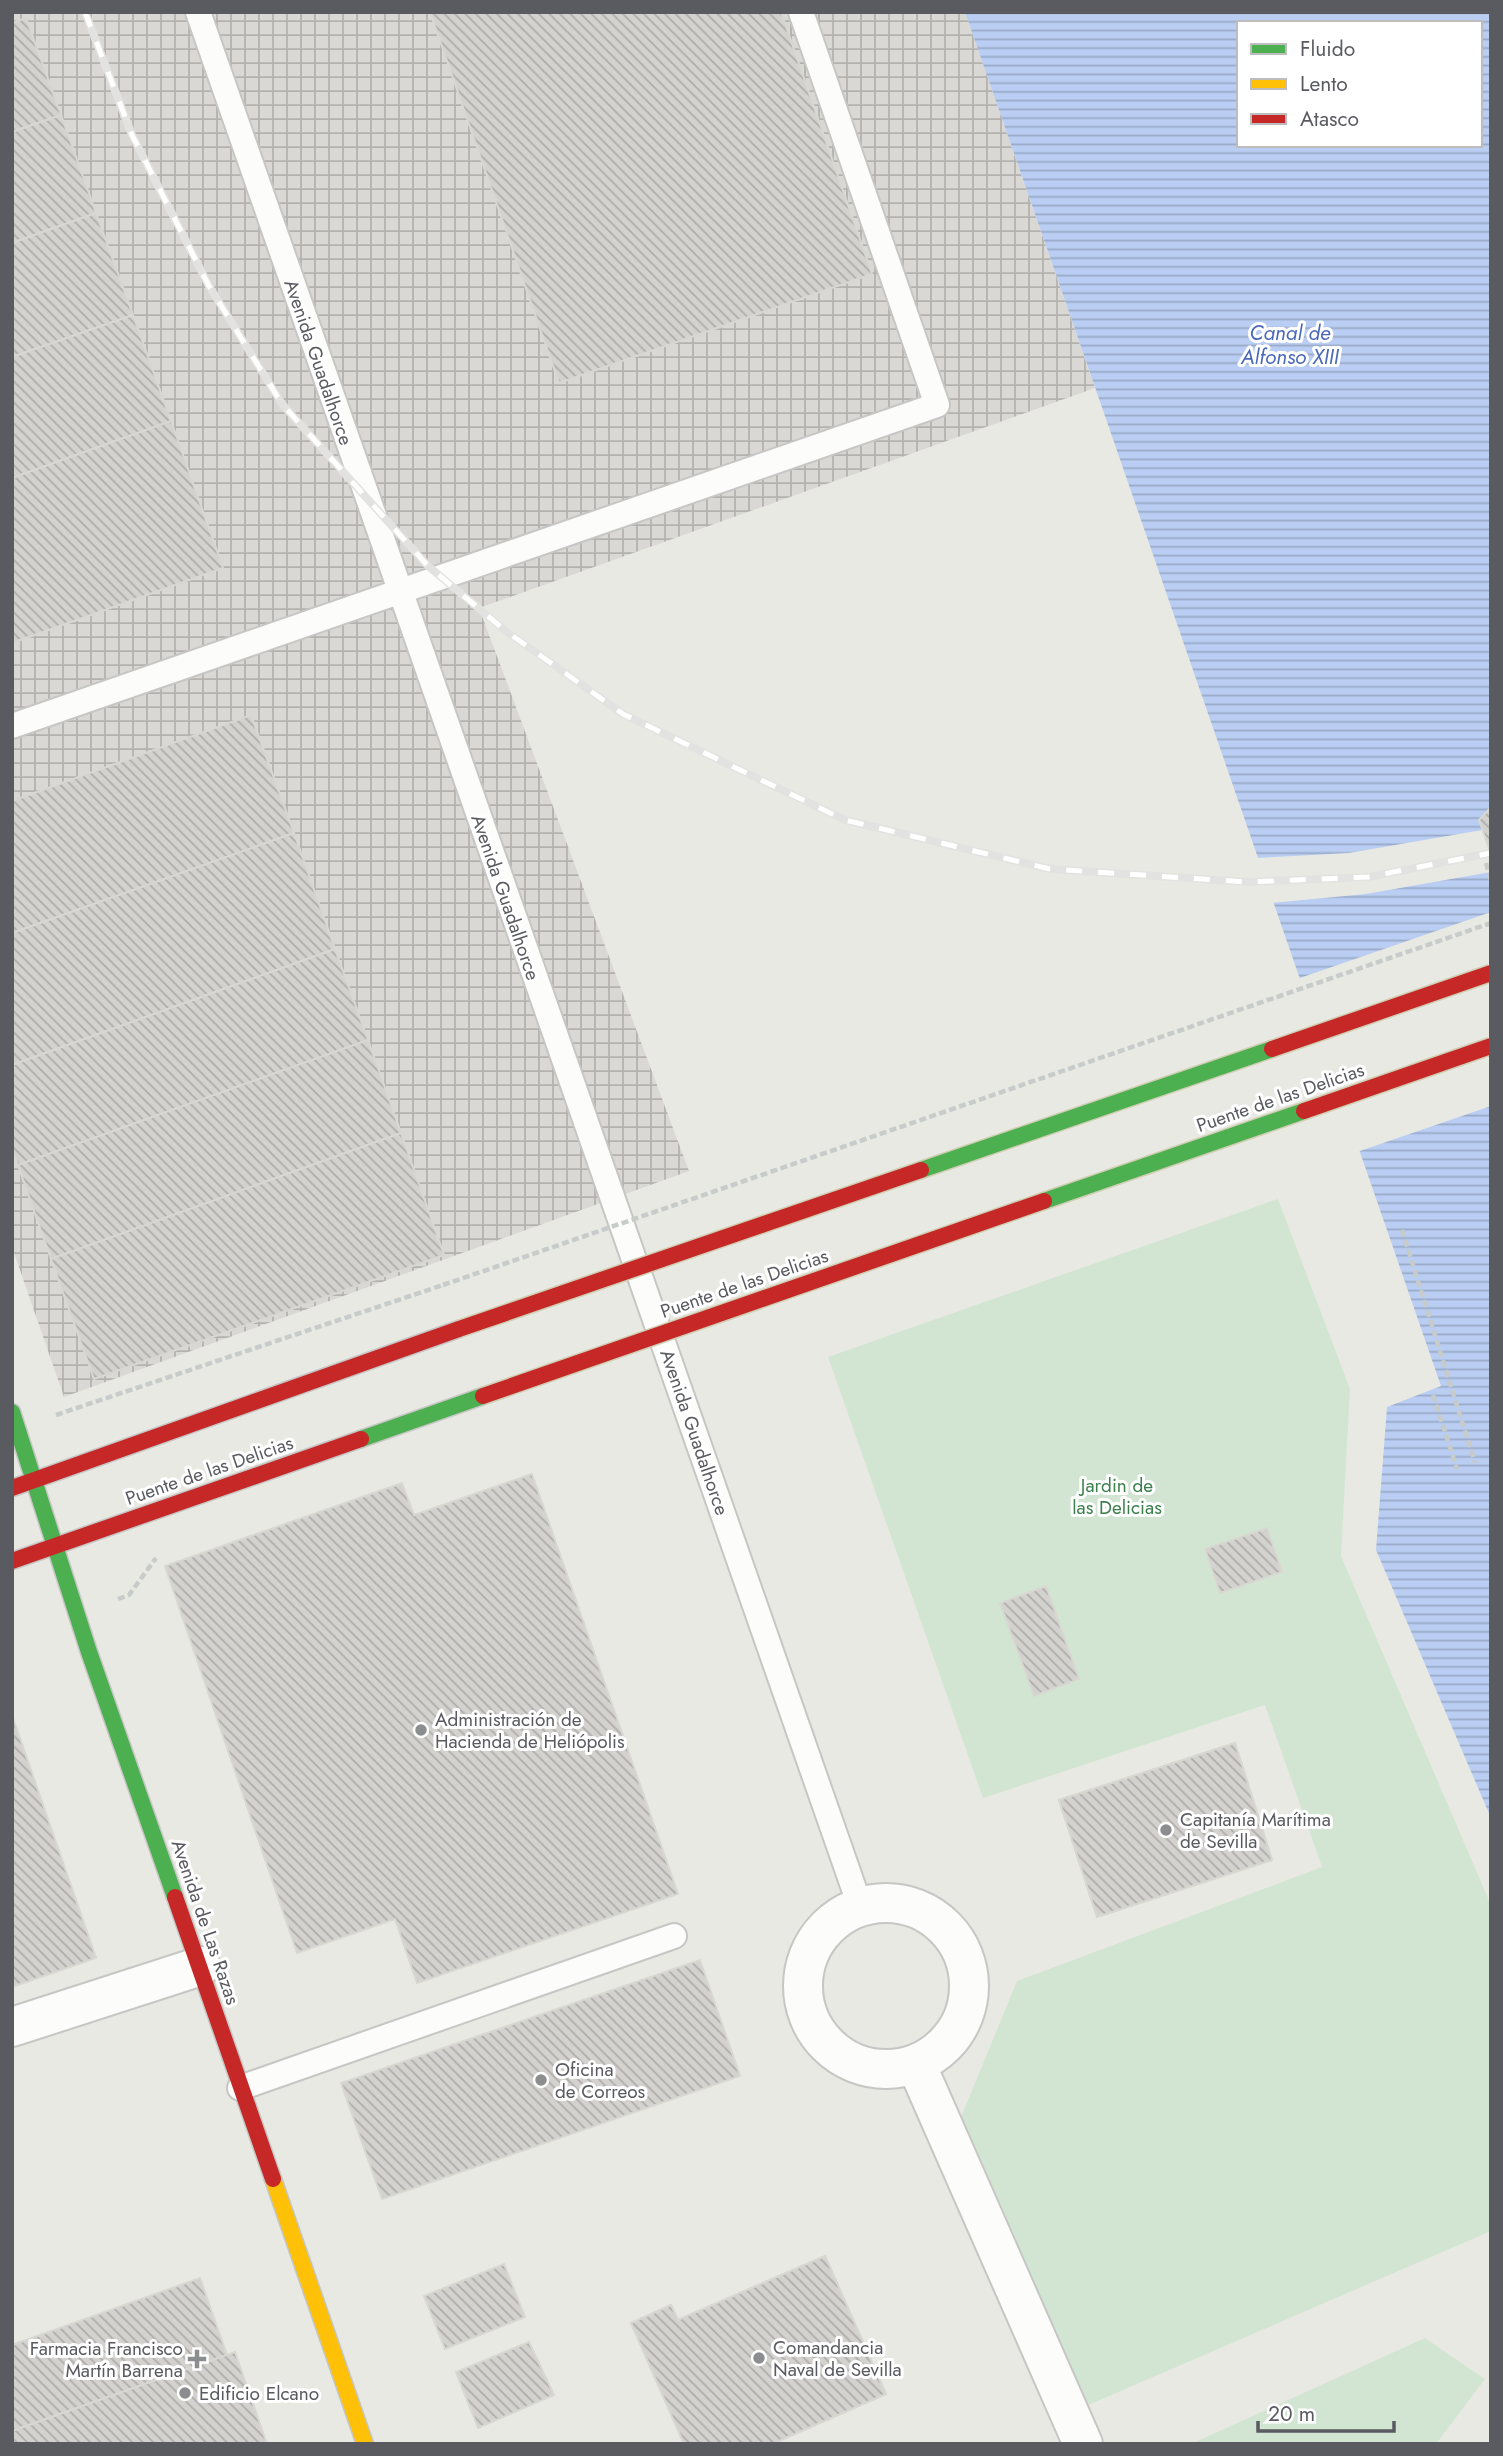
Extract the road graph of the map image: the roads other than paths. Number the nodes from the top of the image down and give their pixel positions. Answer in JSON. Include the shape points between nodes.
{"nodes":[{"id":1,"x":198,"y":12,"type":"edge"},
{"id":2,"x":801,"y":12,"type":"edge"},
{"id":3,"x":399,"y":592,"type":"junction"},
{"id":4,"x":12,"y":726,"type":"edge"},
{"id":5,"x":1491,"y":973,"type":"edge"},
{"id":6,"x":1491,"y":1046,"type":"edge"},
{"id":7,"x":12,"y":1412,"type":"edge"},
{"id":8,"x":34,"y":1480,"type":"junction"},
{"id":9,"x":12,"y":1488,"type":"edge"},
{"id":10,"x":55,"y":1547,"type":"junction"},
{"id":11,"x":12,"y":1562,"type":"edge"},
{"id":12,"x":860,"y":1906,"type":"junction"},
{"id":13,"x":674,"y":1936,"type":"dead end"},
{"id":14,"x":201,"y":1966,"type":"junction"},
{"id":15,"x":12,"y":2027,"type":"edge"},
{"id":16,"x":916,"y":2064,"type":"junction"},
{"id":17,"x":240,"y":2088,"type":"junction"},
{"id":18,"x":365,"y":2444,"type":"edge"},
{"id":19,"x":1083,"y":2444,"type":"edge"}],
"edges":[{"from":1,"to":3,"type":"lane","name":"Avenida Guadalhorce"},
{"from":2,"to":3,"type":"lane","via":[[937,405]]},
{"from":3,"to":4,"type":"lane"},
{"from":3,"to":12,"type":"lane","name":"Avenida Guadalhorce"},
{"from":5,"to":8,"type":"main road","bridge":true},
{"from":6,"to":10,"type":"main road","name":"Puente de las Delicias","bridge":true},
{"from":7,"to":8,"type":"main road","name":"Avenida de Las Razas"},
{"from":8,"to":9,"type":"main road"},
{"from":8,"to":10,"type":"main road","name":"Avenida de Las Razas"},
{"from":10,"to":11,"type":"main road","name":"Puente de las Delicias"},
{"from":10,"to":14,"type":"main road","name":"Avenida de Las Razas"},
{"from":12,"to":16,"type":"street","via":[[912,1907],[935,1918],[953,1936],[965,1959],[970,1984],[967,2010],[938,2052]]},
{"from":12,"to":16,"type":"street","via":[[818,1937],[806,1961],[802,1988],[807,2014],[819,2037],[839,2056],[863,2067],[889,2070]]},
{"from":13,"to":17,"type":"lane"},
{"from":14,"to":15,"type":"street"},
{"from":14,"to":17,"type":"main road","name":"Avenida de Las Razas"},
{"from":16,"to":19,"type":"street"},
{"from":17,"to":18,"type":"main road","name":"Avenida de Las Razas"}]}
